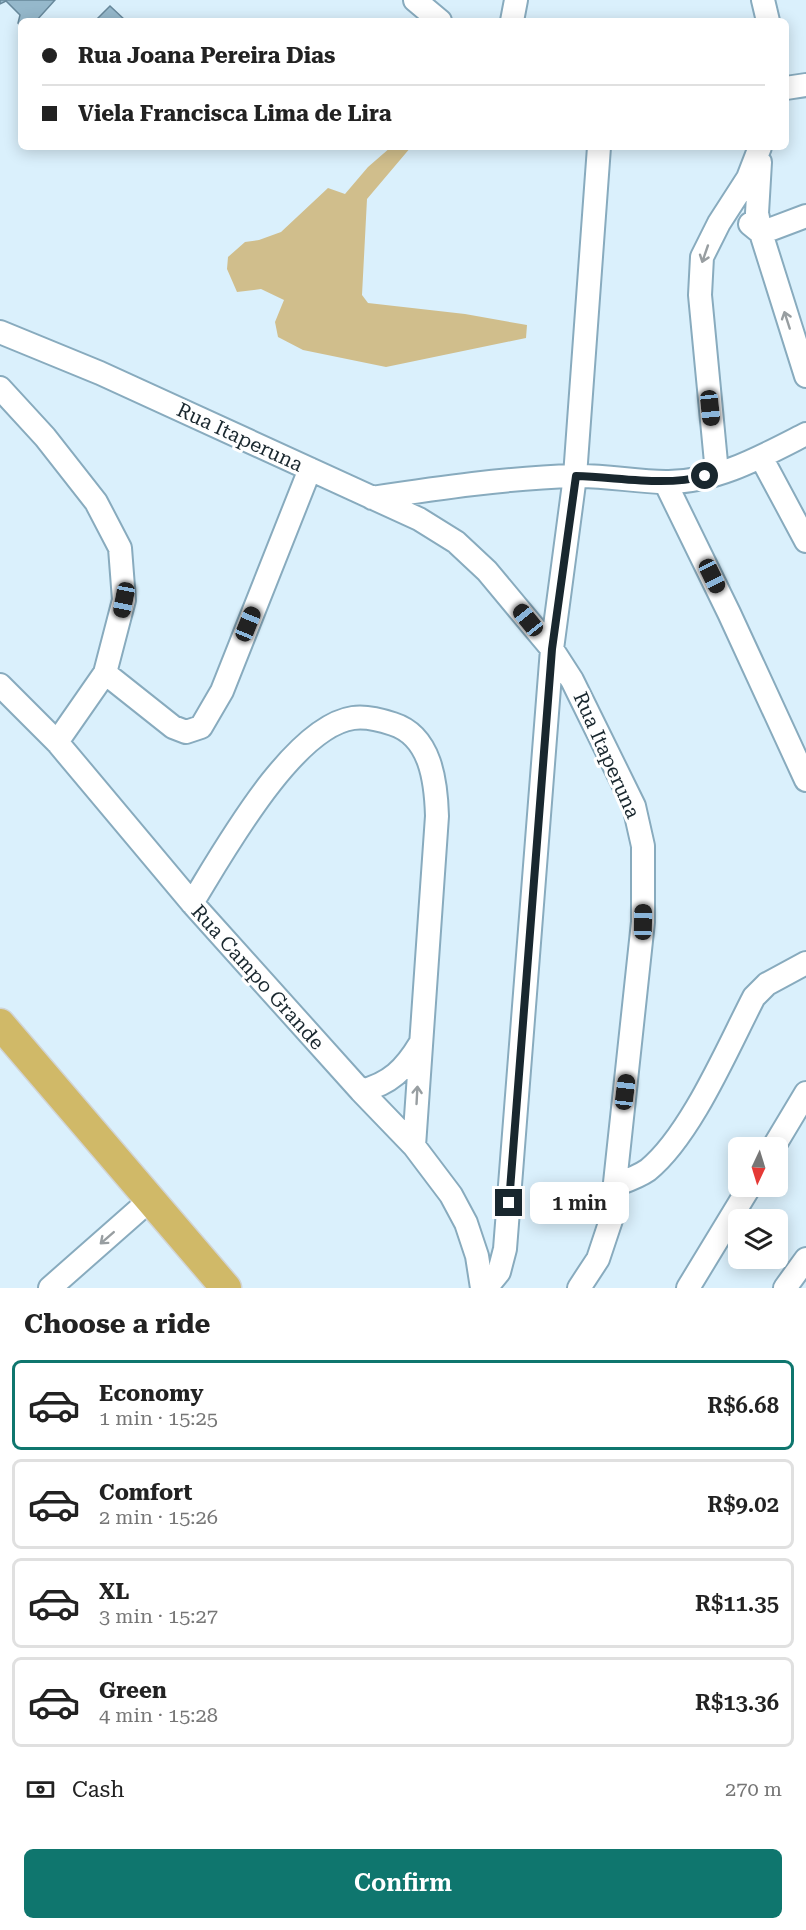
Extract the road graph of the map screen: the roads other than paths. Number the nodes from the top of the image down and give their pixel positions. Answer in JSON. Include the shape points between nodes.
{"nodes":[{"id":1,"x":415,"y":0,"type":"edge"},
{"id":2,"x":516,"y":0,"type":"edge"},
{"id":3,"x":763,"y":0,"type":"edge"},
{"id":4,"x":436,"y":18,"type":"edge"},
{"id":5,"x":513,"y":18,"type":"edge"},
{"id":6,"x":767,"y":18,"type":"edge"},
{"id":7,"x":806,"y":85,"type":"edge"},
{"id":8,"x":789,"y":88,"type":"edge"},
{"id":9,"x":599,"y":150,"type":"edge"},
{"id":10,"x":759,"y":150,"type":"edge"},
{"id":11,"x":760,"y":150,"type":"edge"},
{"id":12,"x":806,"y":216,"type":"edge"},
{"id":13,"x":718,"y":223,"type":"junction"},
{"id":14,"x":761,"y":233,"type":"junction"},
{"id":15,"x":0,"y":332,"type":"edge"},
{"id":16,"x":806,"y":376,"type":"edge"},
{"id":17,"x":0,"y":388,"type":"edge"},
{"id":18,"x":806,"y":434,"type":"edge"},
{"id":19,"x":761,"y":457,"type":"junction"},
{"id":20,"x":310,"y":469,"type":"junction"},
{"id":21,"x":717,"y":473,"type":"junction"},
{"id":22,"x":576,"y":476,"type":"junction"},
{"id":23,"x":665,"y":482,"type":"junction"},
{"id":24,"x":370,"y":498,"type":"junction"},
{"id":25,"x":806,"y":541,"type":"edge"},
{"id":26,"x":552,"y":649,"type":"junction"},
{"id":27,"x":105,"y":673,"type":"junction"},
{"id":28,"x":2,"y":690,"type":"edge"},
{"id":29,"x":57,"y":742,"type":"junction"},
{"id":30,"x":806,"y":780,"type":"edge"},
{"id":31,"x":192,"y":903,"type":"junction"},
{"id":32,"x":806,"y":963,"type":"edge"},
{"id":33,"x":0,"y":1024,"type":"edge"},
{"id":34,"x":420,"y":1044,"type":"junction"},
{"id":35,"x":361,"y":1091,"type":"junction"},
{"id":36,"x":806,"y":1093,"type":"edge"},
{"id":37,"x":780,"y":1137,"type":"edge"},
{"id":38,"x":414,"y":1146,"type":"junction"},
{"id":39,"x":615,"y":1185,"type":"junction"},
{"id":40,"x":743,"y":1197,"type":"edge"},
{"id":41,"x":151,"y":1200,"type":"junction"},
{"id":42,"x":806,"y":1259,"type":"edge"},
{"id":43,"x":50,"y":1288,"type":"edge"},
{"id":44,"x":226,"y":1288,"type":"edge"},
{"id":45,"x":484,"y":1288,"type":"edge"},
{"id":46,"x":579,"y":1288,"type":"edge"},
{"id":47,"x":688,"y":1288,"type":"edge"},
{"id":48,"x":785,"y":1288,"type":"edge"}],
"edges":[{"from":1,"to":4,"type":"street"},
{"from":2,"to":5,"type":"street"},
{"from":3,"to":6,"type":"street"},
{"from":7,"to":8,"type":"street"},
{"from":9,"to":22,"type":"street"},
{"from":10,"to":13,"type":"street","via":[[748,178]]},
{"from":11,"to":14,"type":"street","via":[[757,213]]},
{"from":12,"to":14,"type":"street"},
{"from":13,"to":14,"type":"street","via":[[743,219]]},
{"from":13,"to":21,"type":"street","one_way":true,"via":[[702,257],[700,295]]},
{"from":16,"to":14,"type":"street","one_way":true},
{"from":15,"to":20,"type":"street","name":"Rua Itaperuna"},
{"from":17,"to":27,"type":"street","via":[[96,502],[120,548],[124,600]]},
{"from":18,"to":19,"type":"street"},
{"from":19,"to":21,"type":"street"},
{"from":19,"to":25,"type":"street"},
{"from":20,"to":24,"type":"street","name":"Rua Itaperuna"},
{"from":20,"to":27,"type":"street","via":[[222,691],[201,727],[186,732],[173,727]]},
{"from":21,"to":23,"type":"street"},
{"from":22,"to":23,"type":"street"},
{"from":22,"to":24,"type":"street","via":[[472,483]]},
{"from":22,"to":26,"type":"street"},
{"from":23,"to":30,"type":"street"},
{"from":24,"to":26,"type":"street","name":"Rua Itaperuna","via":[[419,519],[456,542],[487,571]]},
{"from":26,"to":39,"type":"street","name":"Rua Itaperuna","via":[[572,680],[634,806],[643,846],[643,922]]},
{"from":26,"to":45,"type":"street","via":[[506,1249],[499,1272]]},
{"from":27,"to":29,"type":"street"},
{"from":28,"to":29,"type":"street","name":"Rua Campo Grande"},
{"from":29,"to":31,"type":"street","name":"Rua Campo Grande"},
{"from":31,"to":34,"type":"street","via":[[284,764],[318,734],[352,718],[401,727],[424,747],[436,785]]},
{"from":31,"to":35,"type":"street","name":"Rua Campo Grande"},
{"from":32,"to":39,"type":"street","via":[[767,984],[754,996],[684,1130],[651,1168]]},
{"from":33,"to":41,"type":"main road"},
{"from":34,"to":35,"type":"street","via":[[396,1076],[381,1086]]},
{"from":38,"to":34,"type":"street","one_way":true},
{"from":35,"to":38,"type":"street","name":"Rua Campo Grande"},
{"from":36,"to":37,"type":"street"},
{"from":38,"to":45,"type":"street","name":"Rua Campo Grande","via":[[451,1194],[466,1223]]},
{"from":39,"to":46,"type":"street","name":"Rua Itaperuna","via":[[611,1220],[598,1260]]},
{"from":40,"to":47,"type":"street"},
{"from":41,"to":43,"type":"street","one_way":true},
{"from":41,"to":44,"type":"main road"},
{"from":42,"to":48,"type":"street"}]}
